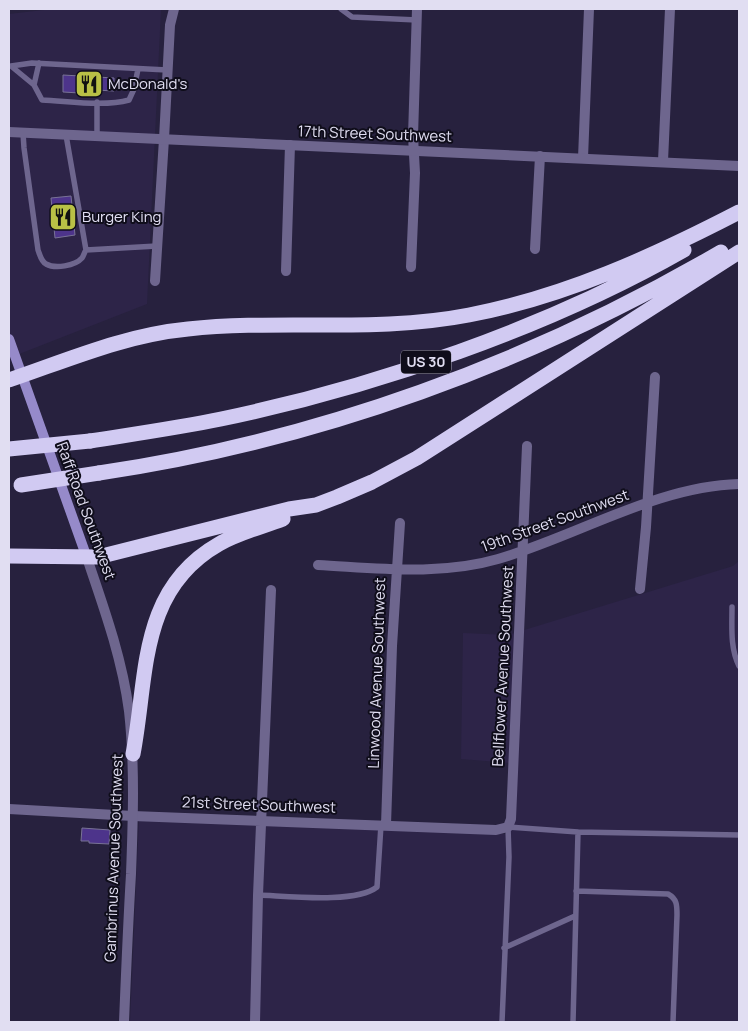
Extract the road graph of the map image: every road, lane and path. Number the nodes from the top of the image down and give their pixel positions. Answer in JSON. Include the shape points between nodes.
{"nodes":[{"id":1,"x":174,"y":9,"type":"edge"},
{"id":2,"x":341,"y":9,"type":"edge"},
{"id":3,"x":417,"y":9,"type":"edge"},
{"id":4,"x":589,"y":9,"type":"edge"},
{"id":5,"x":670,"y":9,"type":"edge"},
{"id":6,"x":417,"y":20,"type":"junction"},
{"id":7,"x":39,"y":63,"type":"junction"},
{"id":8,"x":10,"y":66,"type":"edge"},
{"id":9,"x":138,"y":69,"type":"junction"},
{"id":10,"x":167,"y":70,"type":"junction"},
{"id":11,"x":34,"y":85,"type":"junction"},
{"id":12,"x":97,"y":102,"type":"junction"},
{"id":13,"x":9,"y":132,"type":"edge"},
{"id":14,"x":23,"y":133,"type":"junction"},
{"id":15,"x":66,"y":135,"type":"junction"},
{"id":16,"x":97,"y":136,"type":"junction"},
{"id":17,"x":164,"y":139,"type":"junction"},
{"id":18,"x":290,"y":145,"type":"junction"},
{"id":19,"x":414,"y":151,"type":"junction"},
{"id":20,"x":540,"y":156,"type":"junction"},
{"id":21,"x":583,"y":158,"type":"junction"},
{"id":22,"x":663,"y":162,"type":"junction"},
{"id":23,"x":739,"y":166,"type":"edge"},
{"id":24,"x":739,"y":212,"type":"edge"},
{"id":25,"x":739,"y":217,"type":"edge"},
{"id":26,"x":739,"y":242,"type":"edge"},
{"id":27,"x":157,"y":246,"type":"junction"},
{"id":28,"x":535,"y":249,"type":"dead end"},
{"id":29,"x":86,"y":250,"type":"junction"},
{"id":30,"x":739,"y":252,"type":"edge"},
{"id":31,"x":411,"y":266,"type":"dead end"},
{"id":32,"x":286,"y":271,"type":"dead end"},
{"id":33,"x":155,"y":281,"type":"dead end"},
{"id":34,"x":9,"y":339,"type":"edge"},
{"id":35,"x":655,"y":377,"type":"dead end"},
{"id":36,"x":15,"y":378,"type":"edge"},
{"id":37,"x":527,"y":446,"type":"dead end"},
{"id":38,"x":9,"y":449,"type":"edge"},
{"id":39,"x":739,"y":484,"type":"edge"},
{"id":40,"x":15,"y":485,"type":"edge"},
{"id":41,"x":647,"y":504,"type":"junction"},
{"id":42,"x":316,"y":505,"type":"junction"},
{"id":43,"x":400,"y":523,"type":"dead end"},
{"id":44,"x":523,"y":551,"type":"junction"},
{"id":45,"x":9,"y":556,"type":"edge"},
{"id":46,"x":87,"y":558,"type":"junction"},
{"id":47,"x":318,"y":565,"type":"dead end"},
{"id":48,"x":396,"y":569,"type":"junction"},
{"id":49,"x":640,"y":589,"type":"dead end"},
{"id":50,"x":271,"y":590,"type":"dead end"},
{"id":51,"x":732,"y":608,"type":"dead end"},
{"id":52,"x":739,"y":666,"type":"edge"},
{"id":53,"x":126,"y":696,"type":"joint"},
{"id":54,"x":133,"y":754,"type":"junction"},
{"id":55,"x":9,"y":809,"type":"edge"},
{"id":56,"x":133,"y":816,"type":"junction"},
{"id":57,"x":261,"y":820,"type":"junction"},
{"id":58,"x":383,"y":825,"type":"junction"},
{"id":59,"x":508,"y":827,"type":"junction"},
{"id":60,"x":578,"y":832,"type":"junction"},
{"id":61,"x":739,"y":835,"type":"edge"},
{"id":62,"x":576,"y":890,"type":"junction"},
{"id":63,"x":258,"y":895,"type":"junction"},
{"id":64,"x":575,"y":916,"type":"junction"},
{"id":65,"x":504,"y":948,"type":"junction"},
{"id":66,"x":124,"y":1022,"type":"edge"},
{"id":67,"x":255,"y":1022,"type":"edge"},
{"id":68,"x":502,"y":1022,"type":"edge"},
{"id":69,"x":573,"y":1022,"type":"edge"},
{"id":70,"x":673,"y":1022,"type":"edge"}],
"edges":[{"from":1,"to":10,"type":"street"},
{"from":2,"to":6,"type":"lane","via":[[352,17]]},
{"from":3,"to":6,"type":"street"},
{"from":4,"to":21,"type":"street"},
{"from":5,"to":22,"type":"street"},
{"from":6,"to":19,"type":"street"},
{"from":7,"to":8,"type":"lane"},
{"from":7,"to":9,"type":"lane"},
{"from":7,"to":11,"type":"lane"},
{"from":8,"to":11,"type":"lane"},
{"from":9,"to":10,"type":"lane"},
{"from":9,"to":12,"type":"lane","via":[[129,100]]},
{"from":10,"to":17,"type":"street"},
{"from":11,"to":12,"type":"lane","via":[[42,100]]},
{"from":12,"to":16,"type":"lane"},
{"from":13,"to":14,"type":"street","name":"17th Street Southwest"},
{"from":14,"to":15,"type":"street","name":"17th Street Southwest"},
{"from":14,"to":29,"type":"lane","via":[[42,260],[54,266],[65,265],[82,258]]},
{"from":15,"to":16,"type":"street","name":"17th Street Southwest"},
{"from":15,"to":29,"type":"lane"},
{"from":16,"to":17,"type":"street","name":"17th Street Southwest"},
{"from":17,"to":18,"type":"street","name":"17th Street Southwest"},
{"from":17,"to":27,"type":"street"},
{"from":18,"to":19,"type":"street","name":"17th Street Southwest"},
{"from":18,"to":32,"type":"street"},
{"from":19,"to":20,"type":"street","name":"17th Street Southwest"},
{"from":19,"to":31,"type":"street"},
{"from":20,"to":21,"type":"street","name":"17th Street Southwest"},
{"from":20,"to":28,"type":"street"},
{"from":21,"to":22,"type":"street","name":"17th Street Southwest"},
{"from":22,"to":23,"type":"street","name":"17th Street Southwest"},
{"from":24,"to":36,"type":"highway","via":[[669,247],[589,280],[469,315],[403,323],[243,325],[166,331],[122,341]]},
{"from":25,"to":38,"type":"highway","number":"US 30","bridge":true,"via":[[679,253],[612,287],[508,332],[354,385],[254,412],[171,429]]},
{"from":26,"to":40,"type":"highway","number":"US 30","bridge":true,"via":[[591,322],[422,392],[244,446],[142,467]]},
{"from":27,"to":29,"type":"lane"},
{"from":27,"to":33,"type":"street"},
{"from":30,"to":42,"type":"highway","via":[[436,446],[372,482]]},
{"from":34,"to":36,"type":"main road","name":"Raff Road Southwest"},
{"from":35,"to":41,"type":"street"},
{"from":36,"to":46,"type":"main road","name":"Raff Road Southwest"},
{"from":37,"to":44,"type":"street","name":"Bellflower Avenue Southwest"},
{"from":39,"to":41,"type":"street","name":"19th Street Southwest","via":[[708,486]]},
{"from":41,"to":44,"type":"street","name":"19th Street Southwest"},
{"from":41,"to":49,"type":"street"},
{"from":42,"to":46,"type":"highway"},
{"from":42,"to":54,"type":"highway","via":[[218,544],[178,580],[163,601],[153,626]]},
{"from":43,"to":48,"type":"street","name":"Linwood Avenue Southwest"},
{"from":44,"to":48,"type":"street","name":"19th Street Southwest","via":[[463,567]]},
{"from":44,"to":59,"type":"street","name":"Bellflower Avenue Southwest","via":[[511,819]]},
{"from":45,"to":46,"type":"highway"},
{"from":46,"to":53,"type":"street","name":"Raff Road Southwest","via":[[115,642]]},
{"from":47,"to":48,"type":"street","name":"19th Street Southwest"},
{"from":48,"to":58,"type":"street","name":"Linwood Avenue Southwest"},
{"from":50,"to":57,"type":"street"},
{"from":51,"to":52,"type":"lane","via":[[733,645]]},
{"from":53,"to":54,"type":"street","name":"Gambrinus Avenue Southwest"},
{"from":54,"to":56,"type":"street","name":"Gambrinus Avenue Southwest"},
{"from":55,"to":56,"type":"street","name":"21st Street Southwest"},
{"from":56,"to":57,"type":"street","name":"21st Street Southwest"},
{"from":56,"to":66,"type":"street","name":"Gambrinus Avenue Southwest"},
{"from":57,"to":58,"type":"street","name":"21st Street Southwest"},
{"from":57,"to":63,"type":"street"},
{"from":58,"to":59,"type":"street","name":"21st Street Southwest","via":[[496,830]]},
{"from":58,"to":63,"type":"lane","via":[[377,887],[370,892],[337,897]]},
{"from":59,"to":60,"type":"lane"},
{"from":59,"to":65,"type":"lane"},
{"from":60,"to":61,"type":"lane"},
{"from":60,"to":62,"type":"lane"},
{"from":62,"to":64,"type":"lane"},
{"from":62,"to":70,"type":"lane","via":[[668,894],[674,898],[678,915]]},
{"from":63,"to":67,"type":"street"},
{"from":64,"to":65,"type":"lane"},
{"from":64,"to":69,"type":"lane"},
{"from":65,"to":68,"type":"lane"}]}
